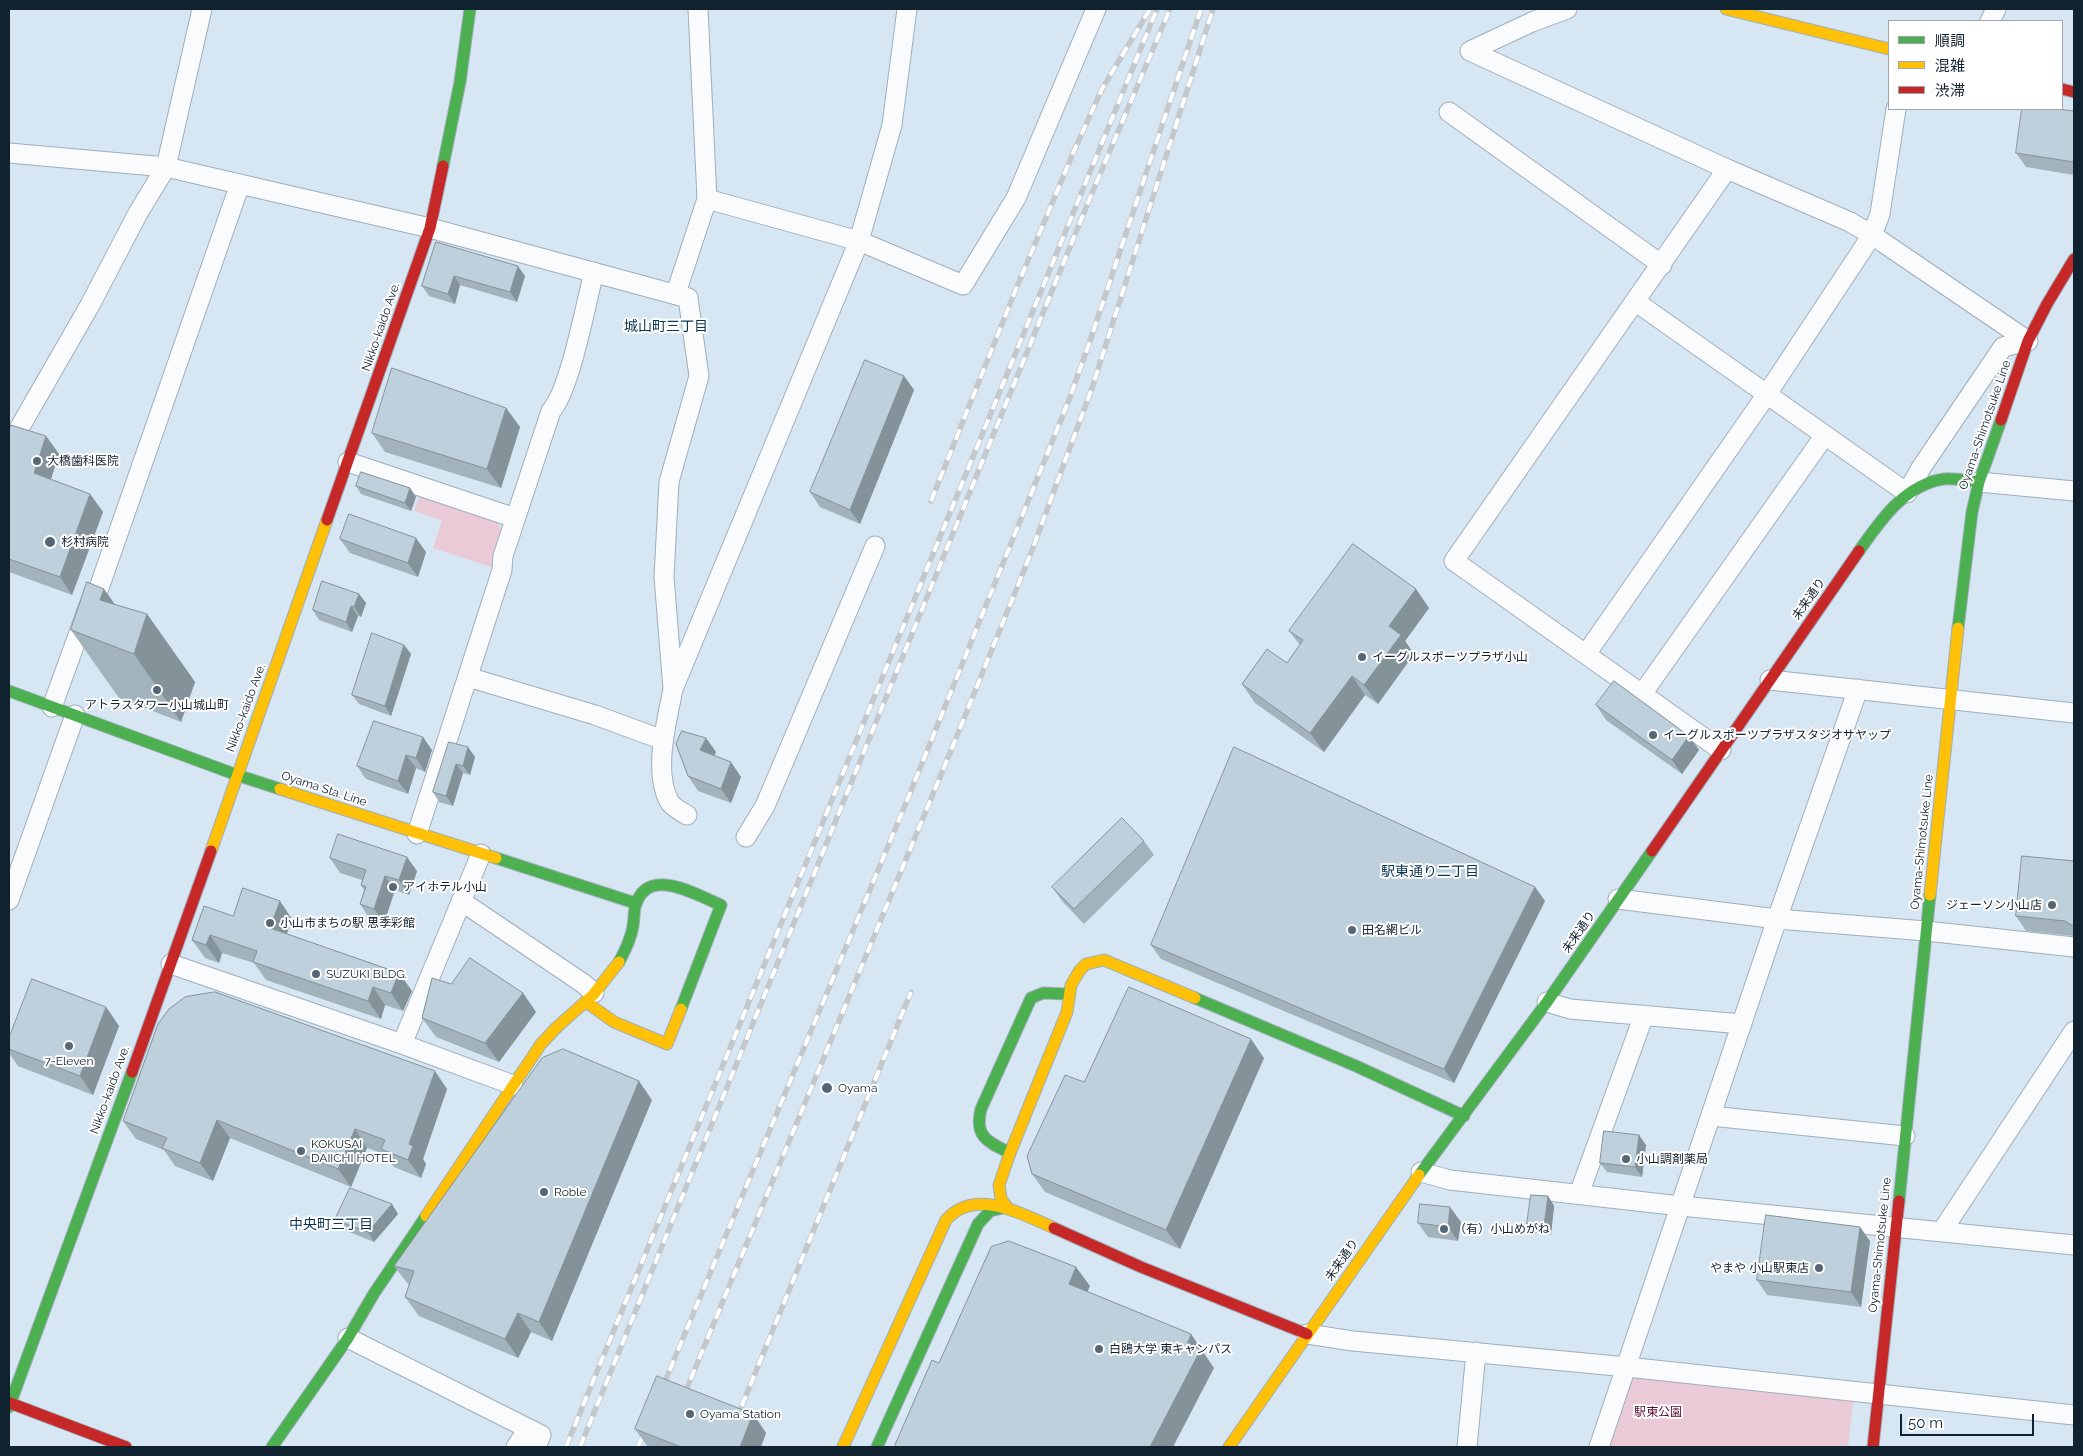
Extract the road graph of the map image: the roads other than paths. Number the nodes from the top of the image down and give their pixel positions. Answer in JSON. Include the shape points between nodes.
{"nodes":[{"id":1,"x":202,"y":9,"type":"edge"},
{"id":2,"x":470,"y":9,"type":"edge"},
{"id":3,"x":698,"y":9,"type":"edge"},
{"id":4,"x":907,"y":9,"type":"edge"},
{"id":5,"x":1096,"y":9,"type":"edge"},
{"id":6,"x":1567,"y":9,"type":"edge"},
{"id":7,"x":1726,"y":9,"type":"edge"},
{"id":8,"x":1888,"y":49,"type":"edge"},
{"id":9,"x":1896,"y":110,"type":"edge"},
{"id":10,"x":1449,"y":112,"type":"dead end"},
{"id":11,"x":9,"y":153,"type":"edge"},
{"id":12,"x":166,"y":167,"type":"junction"},
{"id":13,"x":1727,"y":169,"type":"junction"},
{"id":14,"x":240,"y":184,"type":"junction"},
{"id":15,"x":707,"y":198,"type":"junction"},
{"id":16,"x":430,"y":228,"type":"junction"},
{"id":17,"x":1872,"y":234,"type":"junction"},
{"id":18,"x":859,"y":241,"type":"junction"},
{"id":19,"x":2074,"y":260,"type":"edge"},
{"id":20,"x":1662,"y":265,"type":"junction"},
{"id":21,"x":594,"y":272,"type":"junction"},
{"id":22,"x":676,"y":293,"type":"junction"},
{"id":23,"x":1636,"y":302,"type":"junction"},
{"id":24,"x":2028,"y":341,"type":"junction"},
{"id":25,"x":1767,"y":394,"type":"junction"},
{"id":26,"x":1825,"y":435,"type":"junction"},
{"id":27,"x":9,"y":446,"type":"edge"},
{"id":28,"x":348,"y":462,"type":"junction"},
{"id":29,"x":1979,"y":482,"type":"junction"},
{"id":30,"x":2074,"y":491,"type":"edge"},
{"id":31,"x":1907,"y":493,"type":"junction"},
{"id":32,"x":515,"y":518,"type":"junction"},
{"id":33,"x":875,"y":546,"type":"dead end"},
{"id":34,"x":1586,"y":654,"type":"junction"},
{"id":35,"x":468,"y":677,"type":"junction"},
{"id":36,"x":1770,"y":680,"type":"junction"},
{"id":37,"x":673,"y":688,"type":"junction"},
{"id":38,"x":1858,"y":689,"type":"junction"},
{"id":39,"x":9,"y":691,"type":"edge"},
{"id":40,"x":1642,"y":694,"type":"junction"},
{"id":41,"x":1951,"y":699,"type":"junction"},
{"id":42,"x":52,"y":707,"type":"junction"},
{"id":43,"x":2074,"y":713,"type":"edge"},
{"id":44,"x":75,"y":715,"type":"junction"},
{"id":45,"x":663,"y":740,"type":"junction"},
{"id":46,"x":1721,"y":750,"type":"junction"},
{"id":47,"x":237,"y":775,"type":"junction"},
{"id":48,"x":687,"y":815,"type":"dead end"},
{"id":49,"x":417,"y":834,"type":"junction"},
{"id":50,"x":746,"y":837,"type":"dead end"},
{"id":51,"x":481,"y":854,"type":"junction"},
{"id":52,"x":1618,"y":899,"type":"junction"},
{"id":53,"x":9,"y":900,"type":"edge"},
{"id":54,"x":461,"y":901,"type":"junction"},
{"id":55,"x":635,"y":903,"type":"junction"},
{"id":56,"x":1778,"y":919,"type":"junction"},
{"id":57,"x":1926,"y":931,"type":"junction"},
{"id":58,"x":2074,"y":947,"type":"edge"},
{"id":59,"x":171,"y":964,"type":"junction"},
{"id":60,"x":1067,"y":994,"type":"junction"},
{"id":61,"x":590,"y":998,"type":"junction"},
{"id":62,"x":1547,"y":1002,"type":"junction"},
{"id":63,"x":1644,"y":1015,"type":"junction"},
{"id":64,"x":1742,"y":1024,"type":"junction"},
{"id":65,"x":2074,"y":1030,"type":"edge"},
{"id":66,"x":402,"y":1044,"type":"junction"},
{"id":67,"x":513,"y":1085,"type":"junction"},
{"id":68,"x":1464,"y":1116,"type":"junction"},
{"id":69,"x":1711,"y":1116,"type":"junction"},
{"id":70,"x":1905,"y":1136,"type":"junction"},
{"id":71,"x":1010,"y":1153,"type":"junction"},
{"id":72,"x":1422,"y":1172,"type":"junction"},
{"id":73,"x":1579,"y":1194,"type":"junction"},
{"id":74,"x":1681,"y":1206,"type":"junction"},
{"id":75,"x":1007,"y":1207,"type":"junction"},
{"id":76,"x":1896,"y":1227,"type":"junction"},
{"id":77,"x":1942,"y":1231,"type":"junction"},
{"id":78,"x":2074,"y":1245,"type":"edge"},
{"id":79,"x":1307,"y":1334,"type":"junction"},
{"id":80,"x":348,"y":1338,"type":"junction"},
{"id":81,"x":1476,"y":1352,"type":"junction"},
{"id":82,"x":1627,"y":1367,"type":"junction"},
{"id":83,"x":1879,"y":1394,"type":"junction"},
{"id":84,"x":9,"y":1404,"type":"edge"},
{"id":85,"x":2074,"y":1415,"type":"edge"},
{"id":86,"x":528,"y":1429,"type":"junction"},
{"id":87,"x":126,"y":1447,"type":"edge"},
{"id":88,"x":272,"y":1447,"type":"edge"},
{"id":89,"x":516,"y":1447,"type":"edge"},
{"id":90,"x":536,"y":1447,"type":"edge"},
{"id":91,"x":843,"y":1447,"type":"edge"},
{"id":92,"x":877,"y":1447,"type":"edge"},
{"id":93,"x":1229,"y":1447,"type":"edge"},
{"id":94,"x":1468,"y":1447,"type":"edge"},
{"id":95,"x":1599,"y":1447,"type":"edge"},
{"id":96,"x":1873,"y":1447,"type":"edge"}],
"edges":[{"from":1,"to":12,"type":"street"},
{"from":2,"to":16,"type":"street","name":"Nikko-kaido Ave.","via":[[460,82]]},
{"from":3,"to":15,"type":"street"},
{"from":4,"to":18,"type":"street","via":[[892,126]]},
{"from":5,"to":18,"type":"street","via":[[1016,198],[963,285]]},
{"from":6,"to":13,"type":"street","via":[[1470,51]]},
{"from":7,"to":8,"type":"street"},
{"from":9,"to":17,"type":"street","via":[[1880,214]]},
{"from":10,"to":20,"type":"street"},
{"from":11,"to":12,"type":"street"},
{"from":12,"to":14,"type":"street"},
{"from":12,"to":27,"type":"street"},
{"from":13,"to":17,"type":"street"},
{"from":13,"to":20,"type":"street"},
{"from":14,"to":16,"type":"street"},
{"from":14,"to":42,"type":"street","via":[[99,588],[88,608]]},
{"from":15,"to":18,"type":"street"},
{"from":15,"to":22,"type":"street"},
{"from":16,"to":21,"type":"street"},
{"from":16,"to":28,"type":"street","name":"Nikko-kaido Ave."},
{"from":17,"to":24,"type":"street"},
{"from":17,"to":25,"type":"street"},
{"from":18,"to":37,"type":"street"},
{"from":19,"to":24,"type":"street","name":"Oyama-Shimotsuke Line"},
{"from":20,"to":23,"type":"street"},
{"from":21,"to":22,"type":"street"},
{"from":21,"to":32,"type":"street","via":[[570,368],[558,404],[551,411]]},
{"from":22,"to":37,"type":"street","via":[[688,298],[698,376],[669,482],[664,577]]},
{"from":23,"to":25,"type":"street"},
{"from":23,"to":34,"type":"street","via":[[1454,561]]},
{"from":24,"to":29,"type":"street","name":"Oyama-Shimotsuke Line"},
{"from":24,"to":31,"type":"street","via":[[2003,347]]},
{"from":25,"to":26,"type":"street"},
{"from":25,"to":34,"type":"street"},
{"from":26,"to":31,"type":"street"},
{"from":26,"to":40,"type":"street"},
{"from":28,"to":32,"type":"street"},
{"from":28,"to":47,"type":"street","name":"Nikko-kaido Ave."},
{"from":29,"to":30,"type":"street"},
{"from":29,"to":31,"type":"street","name":"未来通り","via":[[1945,479],[1925,482]]},
{"from":29,"to":41,"type":"street","name":"Oyama-Shimotsuke Line","via":[[1968,538]]},
{"from":31,"to":36,"type":"street","name":"未来通り","via":[[1862,548]]},
{"from":32,"to":35,"type":"street"},
{"from":33,"to":50,"type":"street","via":[[765,806]]},
{"from":34,"to":40,"type":"street"},
{"from":35,"to":45,"type":"street","via":[[595,715]]},
{"from":35,"to":49,"type":"street"},
{"from":36,"to":38,"type":"street"},
{"from":36,"to":46,"type":"street","name":"未来通り"},
{"from":37,"to":45,"type":"street"},
{"from":38,"to":41,"type":"street"},
{"from":38,"to":56,"type":"street"},
{"from":39,"to":42,"type":"street","name":"Oyama Sta. Line"},
{"from":40,"to":46,"type":"street"},
{"from":41,"to":43,"type":"street"},
{"from":41,"to":57,"type":"street","name":"Oyama-Shimotsuke Line"},
{"from":42,"to":44,"type":"street","name":"Oyama Sta. Line"},
{"from":44,"to":47,"type":"street","name":"Oyama Sta. Line"},
{"from":44,"to":53,"type":"street"},
{"from":45,"to":48,"type":"street","via":[[662,781],[669,803]]},
{"from":46,"to":52,"type":"street","name":"未来通り"},
{"from":47,"to":49,"type":"street","name":"Oyama Sta. Line"},
{"from":47,"to":59,"type":"street","name":"Nikko-kaido Ave."},
{"from":49,"to":51,"type":"street","name":"Oyama Sta. Line"},
{"from":51,"to":54,"type":"street"},
{"from":51,"to":55,"type":"street","name":"Oyama Sta. Line"},
{"from":52,"to":56,"type":"street"},
{"from":52,"to":62,"type":"street","name":"未来通り"},
{"from":54,"to":61,"type":"street","via":[[584,984]]},
{"from":54,"to":66,"type":"street"},
{"from":55,"to":61,"type":"street","via":[[633,930],[620,960]]},
{"from":55,"to":61,"type":"street","via":[[647,888],[660,884],[720,905],[666,1044],[597,1012]]},
{"from":56,"to":57,"type":"street"},
{"from":56,"to":64,"type":"street"},
{"from":57,"to":58,"type":"street"},
{"from":57,"to":70,"type":"street","name":"Oyama-Shimotsuke Line"},
{"from":59,"to":66,"type":"street"},
{"from":59,"to":84,"type":"street","name":"Nikko-kaido Ave."},
{"from":60,"to":68,"type":"street","via":[[1081,967],[1095,960],[1104,960],[1356,1066]]},
{"from":60,"to":71,"type":"street","via":[[1067,1012]]},
{"from":60,"to":71,"type":"street","via":[[1043,992],[1031,998],[981,1109],[977,1126],[981,1135]]},
{"from":61,"to":67,"type":"street","via":[[553,1029]]},
{"from":62,"to":63,"type":"street","via":[[1570,1009]]},
{"from":62,"to":68,"type":"street","name":"未来通り"},
{"from":63,"to":64,"type":"street"},
{"from":63,"to":73,"type":"street"},
{"from":64,"to":69,"type":"street"},
{"from":65,"to":77,"type":"street"},
{"from":66,"to":67,"type":"street"},
{"from":67,"to":80,"type":"street","via":[[373,1295]]},
{"from":68,"to":72,"type":"street","name":"未来通り"},
{"from":69,"to":70,"type":"street"},
{"from":69,"to":74,"type":"street"},
{"from":70,"to":76,"type":"street","name":"Oyama-Shimotsuke Line"},
{"from":71,"to":75,"type":"street","via":[[998,1185]]},
{"from":72,"to":73,"type":"street","via":[[1450,1180]]},
{"from":72,"to":79,"type":"street","name":"未来通り"},
{"from":73,"to":74,"type":"street"},
{"from":74,"to":76,"type":"street"},
{"from":74,"to":82,"type":"street"},
{"from":75,"to":79,"type":"street","via":[[1141,1267]]},
{"from":75,"to":91,"type":"street","via":[[970,1204],[954,1211],[946,1220]]},
{"from":75,"to":92,"type":"street","via":[[982,1216]]},
{"from":76,"to":77,"type":"street"},
{"from":76,"to":83,"type":"street","name":"Oyama-Shimotsuke Line"},
{"from":77,"to":78,"type":"street"},
{"from":79,"to":81,"type":"street"},
{"from":79,"to":93,"type":"street","name":"未来通り"},
{"from":80,"to":86,"type":"street"},
{"from":80,"to":88,"type":"street"},
{"from":81,"to":82,"type":"street"},
{"from":81,"to":94,"type":"street"},
{"from":82,"to":83,"type":"street"},
{"from":82,"to":95,"type":"street"},
{"from":83,"to":85,"type":"street"},
{"from":83,"to":96,"type":"street","name":"Oyama-Shimotsuke Line"},
{"from":84,"to":87,"type":"street"},
{"from":86,"to":89,"type":"street"},
{"from":86,"to":90,"type":"street","via":[[541,1435]]}]}
